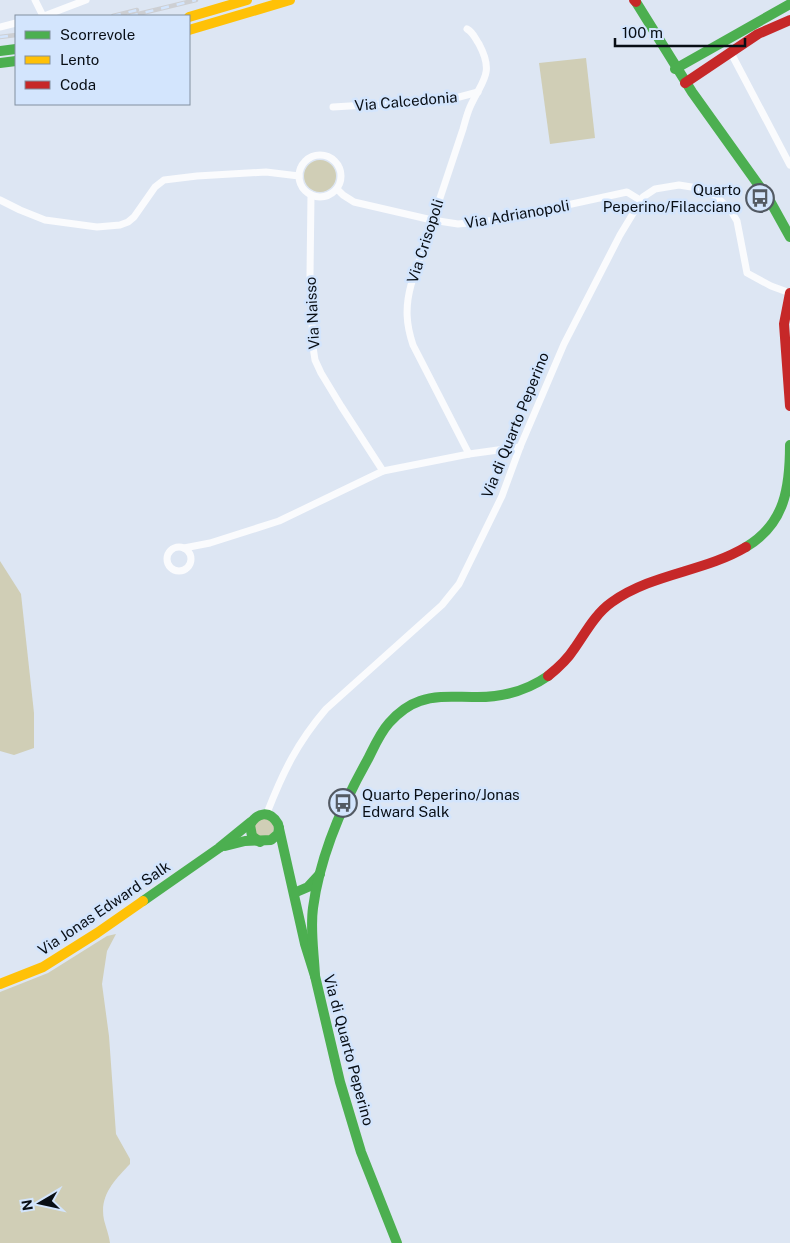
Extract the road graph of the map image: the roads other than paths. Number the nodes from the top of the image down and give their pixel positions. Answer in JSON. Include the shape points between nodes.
{"nodes":[{"id":1,"x":35,"y":0,"type":"edge"},
{"id":2,"x":86,"y":0,"type":"edge"},
{"id":3,"x":247,"y":0,"type":"edge"},
{"id":4,"x":290,"y":0,"type":"edge"},
{"id":5,"x":635,"y":1,"type":"edge"},
{"id":6,"x":790,"y":4,"type":"edge"},
{"id":7,"x":43,"y":15,"type":"edge"},
{"id":8,"x":47,"y":15,"type":"edge"},
{"id":9,"x":190,"y":17,"type":"edge"},
{"id":10,"x":790,"y":20,"type":"edge"},
{"id":11,"x":15,"y":23,"type":"edge"},
{"id":12,"x":0,"y":26,"type":"edge"},
{"id":13,"x":467,"y":28,"type":"dead end"},
{"id":14,"x":190,"y":30,"type":"edge"},
{"id":15,"x":15,"y":49,"type":"edge"},
{"id":16,"x":0,"y":51,"type":"edge"},
{"id":17,"x":731,"y":53,"type":"junction"},
{"id":18,"x":15,"y":61,"type":"edge"},
{"id":19,"x":0,"y":63,"type":"edge"},
{"id":20,"x":675,"y":69,"type":"junction"},
{"id":21,"x":685,"y":83,"type":"junction"},
{"id":22,"x":478,"y":92,"type":"junction"},
{"id":23,"x":333,"y":107,"type":"dead end"},
{"id":24,"x":790,"y":165,"type":"edge"},
{"id":25,"x":299,"y":176,"type":"junction"},
{"id":26,"x":337,"y":189,"type":"junction"},
{"id":27,"x":311,"y":195,"type":"junction"},
{"id":28,"x":0,"y":200,"type":"edge"},
{"id":29,"x":640,"y":200,"type":"junction"},
{"id":30,"x":432,"y":220,"type":"junction"},
{"id":31,"x":790,"y":237,"type":"edge"},
{"id":32,"x":790,"y":293,"type":"edge"},
{"id":33,"x":790,"y":406,"type":"edge"},
{"id":34,"x":790,"y":445,"type":"edge"},
{"id":35,"x":520,"y":447,"type":"junction"},
{"id":36,"x":469,"y":454,"type":"junction"},
{"id":37,"x":383,"y":471,"type":"junction"},
{"id":38,"x":187,"y":550,"type":"dead end"},
{"id":39,"x":267,"y":813,"type":"junction"},
{"id":40,"x":251,"y":822,"type":"junction"},
{"id":41,"x":279,"y":826,"type":"junction"},
{"id":42,"x":263,"y":842,"type":"junction"},
{"id":43,"x":219,"y":848,"type":"junction"},
{"id":44,"x":286,"y":861,"type":"junction"},
{"id":45,"x":320,"y":874,"type":"junction"},
{"id":46,"x":294,"y":893,"type":"junction"},
{"id":47,"x":315,"y":895,"type":"junction"},
{"id":48,"x":297,"y":908,"type":"junction"},
{"id":49,"x":315,"y":976,"type":"junction"},
{"id":50,"x":0,"y":984,"type":"edge"},
{"id":51,"x":396,"y":1243,"type":"edge"}],
"edges":[{"from":1,"to":7,"type":"street"},
{"from":2,"to":8,"type":"street"},
{"from":3,"to":9,"type":"main road"},
{"from":4,"to":14,"type":"main road"},
{"from":5,"to":20,"type":"main road"},
{"from":6,"to":20,"type":"main road"},
{"from":10,"to":17,"type":"main road","via":[[758,34]]},
{"from":11,"to":12,"type":"street"},
{"from":13,"to":22,"type":"street","name":"Via Crisopoli","via":[[487,62],[485,78]]},
{"from":15,"to":16,"type":"main road"},
{"from":17,"to":21,"type":"main road"},
{"from":17,"to":24,"type":"street"},
{"from":18,"to":19,"type":"main road"},
{"from":20,"to":21,"type":"main road"},
{"from":21,"to":31,"type":"main road","via":[[767,195]]},
{"from":22,"to":23,"type":"street","name":"Via Calcedonia","via":[[448,100]]},
{"from":22,"to":30,"type":"street","name":"Via Crisopoli"},
{"from":25,"to":26,"type":"street","via":[[307,160],[324,155],[335,161],[341,171]]},
{"from":25,"to":27,"type":"street","via":[[302,187]]},
{"from":25,"to":28,"type":"street","via":[[266,172],[164,180],[154,186],[128,222],[97,227],[45,220]]},
{"from":26,"to":27,"type":"street","via":[[325,196]]},
{"from":26,"to":30,"type":"street","name":"Via Adrianopoli","via":[[354,202]]},
{"from":27,"to":37,"type":"street","name":"Via Naisso","via":[[310,275],[315,360],[340,406]]},
{"from":29,"to":30,"type":"street","name":"Via Adrianopoli","via":[[628,192],[498,220],[458,224]]},
{"from":29,"to":32,"type":"street","via":[[651,191],[671,186],[696,187],[711,193],[725,203],[737,221],[747,273]]},
{"from":29,"to":35,"type":"street","name":"Via di Quarto Peperino","via":[[564,344]]},
{"from":30,"to":36,"type":"street","name":"Via Crisopoli","via":[[408,296],[407,324],[413,345]]},
{"from":32,"to":33,"type":"main road","via":[[784,324]]},
{"from":34,"to":45,"type":"main road","via":[[783,505],[774,523],[755,543],[732,555],[638,587],[613,601],[602,610],[558,668],[528,688],[491,697],[444,695],[430,698],[406,709],[390,722],[346,800]]},
{"from":35,"to":36,"type":"street"},
{"from":35,"to":39,"type":"street","name":"Via di Quarto Peperino","via":[[502,496],[459,584],[442,605],[310,727],[288,763]]},
{"from":36,"to":37,"type":"street"},
{"from":37,"to":38,"type":"street","via":[[279,521]]},
{"from":39,"to":40,"type":"main road","via":[[257,815]]},
{"from":39,"to":41,"type":"main road"},
{"from":40,"to":42,"type":"main road","via":[[251,834]]},
{"from":40,"to":43,"type":"main road","name":"Via Jonas Edward Salk"},
{"from":41,"to":42,"type":"main road","via":[[276,837]]},
{"from":41,"to":44,"type":"main road","name":"Via di Quarto Peperino"},
{"from":42,"to":43,"type":"main road","name":"Via Jonas Edward Salk","via":[[237,842]]},
{"from":42,"to":44,"type":"main road","via":[[275,847]]},
{"from":43,"to":50,"type":"main road","name":"Via Jonas Edward Salk","via":[[43,968]]},
{"from":44,"to":46,"type":"main road","name":"Via di Quarto Peperino"},
{"from":45,"to":46,"type":"main road","via":[[308,887]]},
{"from":45,"to":47,"type":"main road"},
{"from":46,"to":48,"type":"main road","name":"Via di Quarto Peperino"},
{"from":47,"to":48,"type":"main road"},
{"from":47,"to":49,"type":"main road","via":[[312,919]]},
{"from":48,"to":49,"type":"main road","name":"Via di Quarto Peperino"},
{"from":49,"to":51,"type":"main road","name":"Via di Quarto Peperino","via":[[324,1023],[361,1152]]}]}
